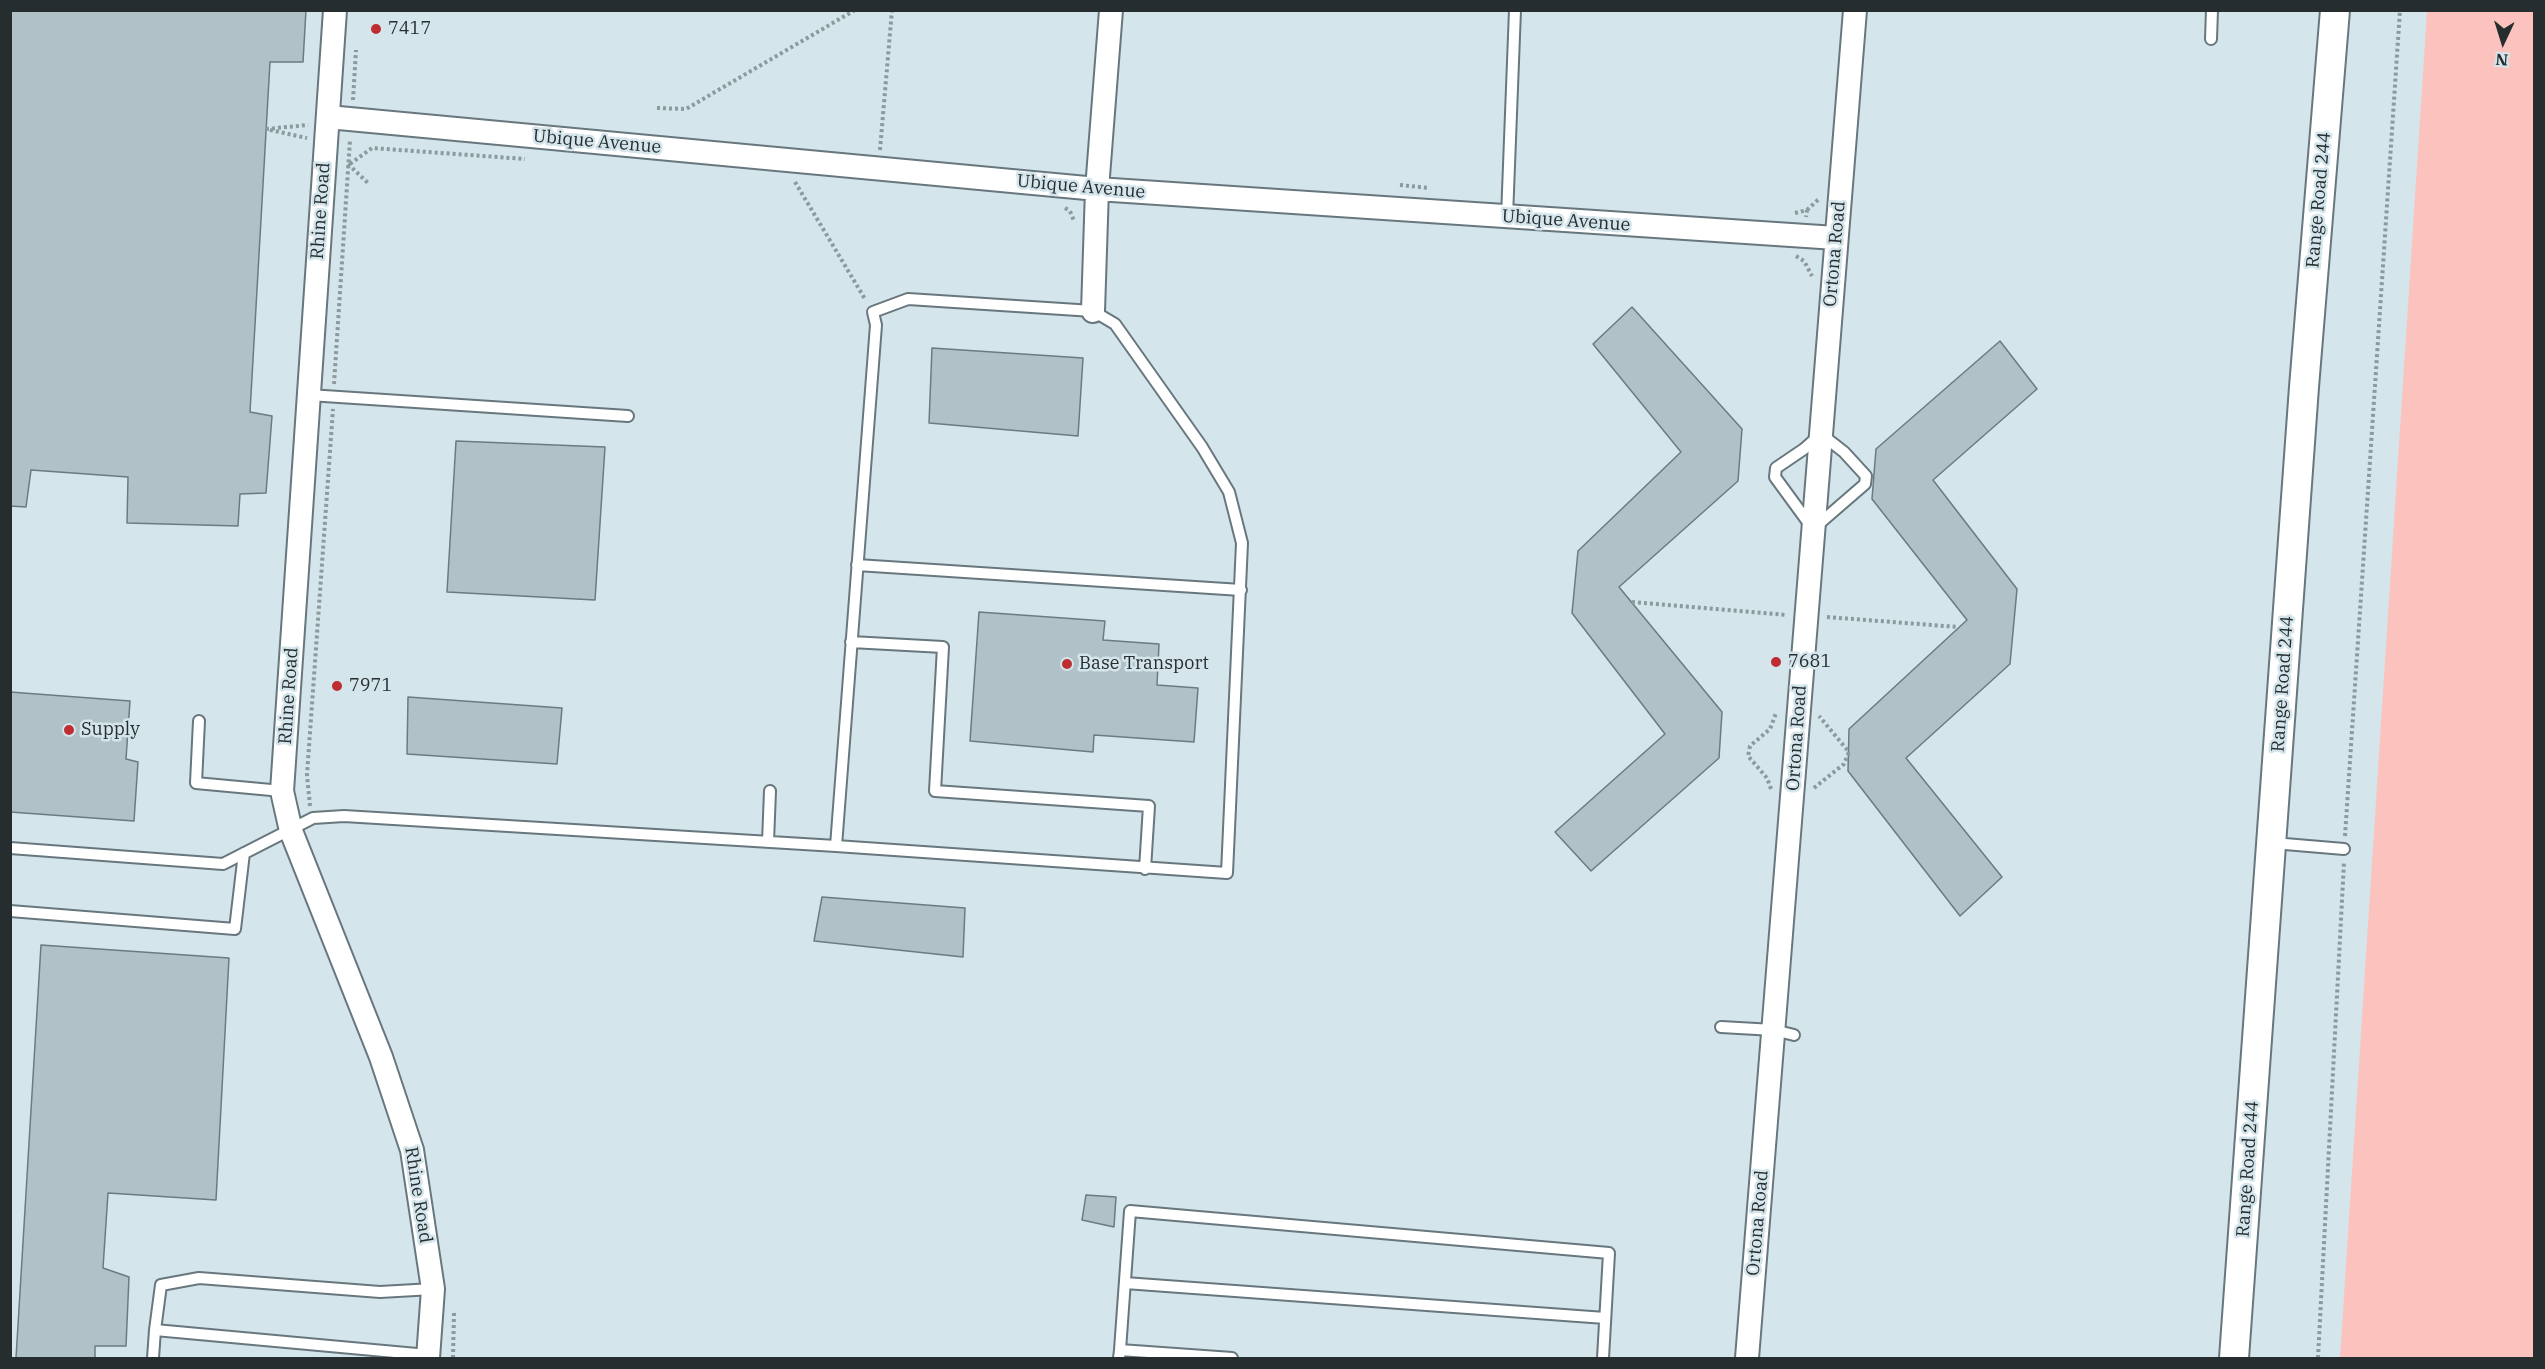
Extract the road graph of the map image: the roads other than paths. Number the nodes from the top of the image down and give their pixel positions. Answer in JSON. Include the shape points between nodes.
{"nodes":[{"id":1,"x":335,"y":10,"type":"edge"},
{"id":2,"x":1110,"y":10,"type":"edge"},
{"id":3,"x":1515,"y":10,"type":"edge"},
{"id":4,"x":1855,"y":10,"type":"edge"},
{"id":5,"x":2212,"y":10,"type":"edge"},
{"id":6,"x":2335,"y":10,"type":"edge"},
{"id":7,"x":2211,"y":39,"type":"dead end"},
{"id":8,"x":328,"y":117,"type":"junction"},
{"id":9,"x":1097,"y":189,"type":"junction"},
{"id":10,"x":1507,"y":218,"type":"junction"},
{"id":11,"x":1836,"y":238,"type":"junction"},
{"id":12,"x":1093,"y":311,"type":"junction"},
{"id":13,"x":309,"y":395,"type":"junction"},
{"id":14,"x":628,"y":416,"type":"dead end"},
{"id":15,"x":1821,"y":434,"type":"junction"},
{"id":16,"x":1813,"y":529,"type":"junction"},
{"id":17,"x":857,"y":565,"type":"junction"},
{"id":18,"x":1241,"y":590,"type":"junction"},
{"id":19,"x":851,"y":642,"type":"junction"},
{"id":20,"x":199,"y":721,"type":"dead end"},
{"id":21,"x":282,"y":791,"type":"junction"},
{"id":22,"x":770,"y":791,"type":"dead end"},
{"id":23,"x":291,"y":831,"type":"junction"},
{"id":24,"x":768,"y":842,"type":"junction"},
{"id":25,"x":2271,"y":843,"type":"junction"},
{"id":26,"x":836,"y":846,"type":"junction"},
{"id":27,"x":10,"y":848,"type":"edge"},
{"id":28,"x":2344,"y":849,"type":"road end"},
{"id":29,"x":244,"y":854,"type":"junction"},
{"id":30,"x":1145,"y":869,"type":"junction"},
{"id":31,"x":10,"y":911,"type":"edge"},
{"id":32,"x":1721,"y":1027,"type":"dead end"},
{"id":33,"x":1784,"y":1033,"type":"junction"},
{"id":34,"x":1125,"y":1283,"type":"junction"},
{"id":35,"x":433,"y":1289,"type":"junction"},
{"id":36,"x":1605,"y":1318,"type":"junction"},
{"id":37,"x":155,"y":1330,"type":"junction"},
{"id":38,"x":1120,"y":1354,"type":"edge"},
{"id":39,"x":428,"y":1357,"type":"edge"},
{"id":40,"x":153,"y":1359,"type":"edge"},
{"id":41,"x":1232,"y":1359,"type":"edge"},
{"id":42,"x":1603,"y":1359,"type":"edge"},
{"id":43,"x":1748,"y":1359,"type":"edge"},
{"id":44,"x":2234,"y":1359,"type":"edge"}],
"edges":[{"from":1,"to":8,"type":"street","name":"Rhine Road"},
{"from":2,"to":9,"type":"street"},
{"from":3,"to":10,"type":"lane"},
{"from":4,"to":11,"type":"street","name":"Ortona Road"},
{"from":5,"to":7,"type":"lane"},
{"from":6,"to":25,"type":"street","name":"Range Road 244"},
{"from":8,"to":9,"type":"street","name":"Ubique Avenue"},
{"from":8,"to":13,"type":"street","name":"Rhine Road"},
{"from":9,"to":10,"type":"street","name":"Ubique Avenue"},
{"from":9,"to":12,"type":"street"},
{"from":10,"to":11,"type":"street","name":"Ubique Avenue"},
{"from":11,"to":15,"type":"street","name":"Ortona Road"},
{"from":12,"to":17,"type":"lane","via":[[908,299],[873,312],[876,325]]},
{"from":12,"to":18,"type":"lane","via":[[1115,324],[1229,492],[1242,543]]},
{"from":13,"to":14,"type":"lane"},
{"from":13,"to":21,"type":"street","name":"Rhine Road"},
{"from":15,"to":16,"type":"street","name":"Ortona Road"},
{"from":15,"to":16,"type":"lane","via":[[1776,468],[1775,477]]},
{"from":15,"to":16,"type":"lane","via":[[1854,462],[1866,476],[1866,484]]},
{"from":16,"to":33,"type":"street","name":"Ortona Road"},
{"from":17,"to":18,"type":"lane"},
{"from":17,"to":19,"type":"lane"},
{"from":18,"to":30,"type":"lane","via":[[1227,873]]},
{"from":19,"to":26,"type":"lane"},
{"from":19,"to":30,"type":"lane","via":[[943,647],[935,791],[1149,806]]},
{"from":20,"to":21,"type":"lane","via":[[196,783]]},
{"from":21,"to":23,"type":"street","name":"Rhine Road"},
{"from":22,"to":24,"type":"lane"},
{"from":23,"to":24,"type":"lane","via":[[313,818],[356,817]]},
{"from":23,"to":29,"type":"lane"},
{"from":23,"to":35,"type":"street","name":"Rhine Road","via":[[381,1058],[412,1150]]},
{"from":24,"to":26,"type":"lane"},
{"from":25,"to":28,"type":"lane"},
{"from":25,"to":44,"type":"street","name":"Range Road 244"},
{"from":26,"to":30,"type":"lane"},
{"from":27,"to":29,"type":"lane","via":[[223,864]]},
{"from":29,"to":31,"type":"lane","via":[[235,929]]},
{"from":32,"to":33,"type":"lane"},
{"from":33,"to":43,"type":"street","name":"Ortona Road"},
{"from":34,"to":36,"type":"lane"},
{"from":34,"to":36,"type":"lane","via":[[1130,1211],[1609,1252]]},
{"from":34,"to":38,"type":"lane"},
{"from":35,"to":37,"type":"lane","via":[[380,1292],[199,1278],[161,1285]]},
{"from":35,"to":39,"type":"street","name":"Rhine Road"},
{"from":36,"to":42,"type":"lane"},
{"from":37,"to":39,"type":"lane"},
{"from":37,"to":40,"type":"lane"},
{"from":38,"to":41,"type":"lane"}]}
